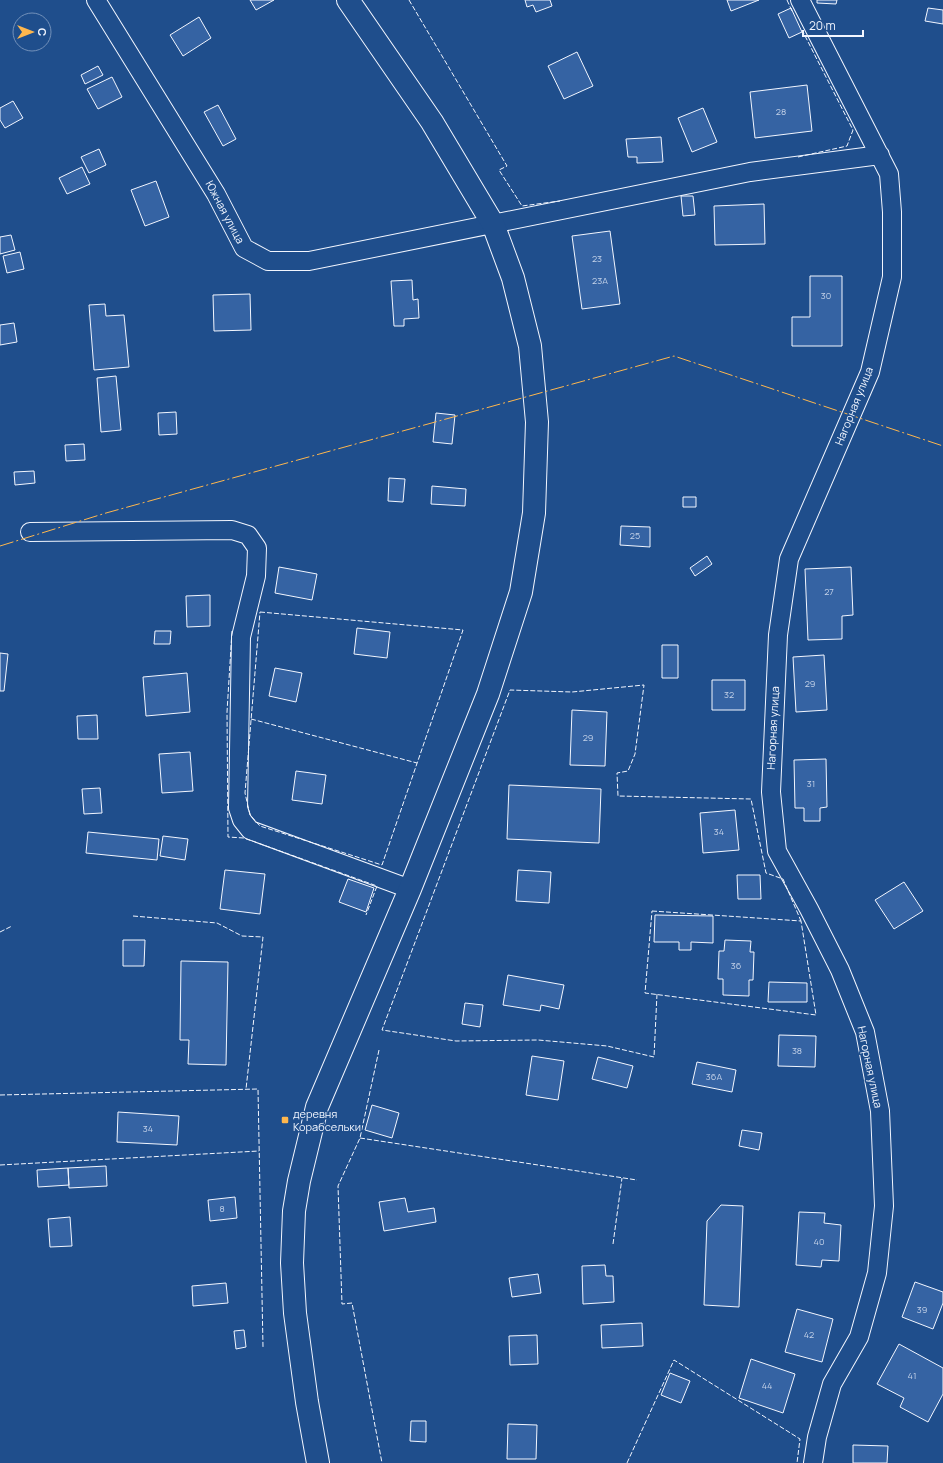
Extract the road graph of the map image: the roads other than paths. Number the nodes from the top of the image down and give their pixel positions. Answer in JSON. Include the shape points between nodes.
{"nodes":[{"id":1,"x":96,"y":0,"type":"edge"},
{"id":2,"x":348,"y":0,"type":"edge"},
{"id":3,"x":800,"y":0,"type":"edge"},
{"id":4,"x":880,"y":156,"type":"junction"},
{"id":5,"x":493,"y":224,"type":"junction"},
{"id":6,"x":30,"y":532,"type":"dead end"},
{"id":7,"x":410,"y":888,"type":"junction"},
{"id":8,"x":318,"y":1463,"type":"edge"},
{"id":9,"x":813,"y":1463,"type":"edge"}],
"edges":[{"from":1,"to":5,"type":"street","name":"Южная улица","via":[[216,194],[244,248],[268,261],[309,261]]},
{"from":2,"to":5,"type":"main road","via":[[432,122]]},
{"from":3,"to":4,"type":"street","name":"Нагорная улица"},
{"from":4,"to":5,"type":"street","name":"Южная улица","via":[[750,172]]},
{"from":4,"to":9,"type":"street","name":"Нагорная улица","via":[[889,174],[892,277],[870,372],[789,559],[778,635],[771,792],[777,851],[840,970],[866,1032],[880,1110],[884,1206],[877,1273],[859,1337],[832,1384],[817,1437]]},
{"from":5,"to":7,"type":"main road","via":[[513,278],[530,346],[537,422],[534,513],[521,592],[490,687]]},
{"from":6,"to":7,"type":"street","via":[[232,530],[248,535],[256,548],[256,576],[242,636],[238,808],[242,820],[250,830]]},
{"from":7,"to":8,"type":"main road","via":[[317,1107],[294,1211],[292,1277],[295,1313]]}]}
